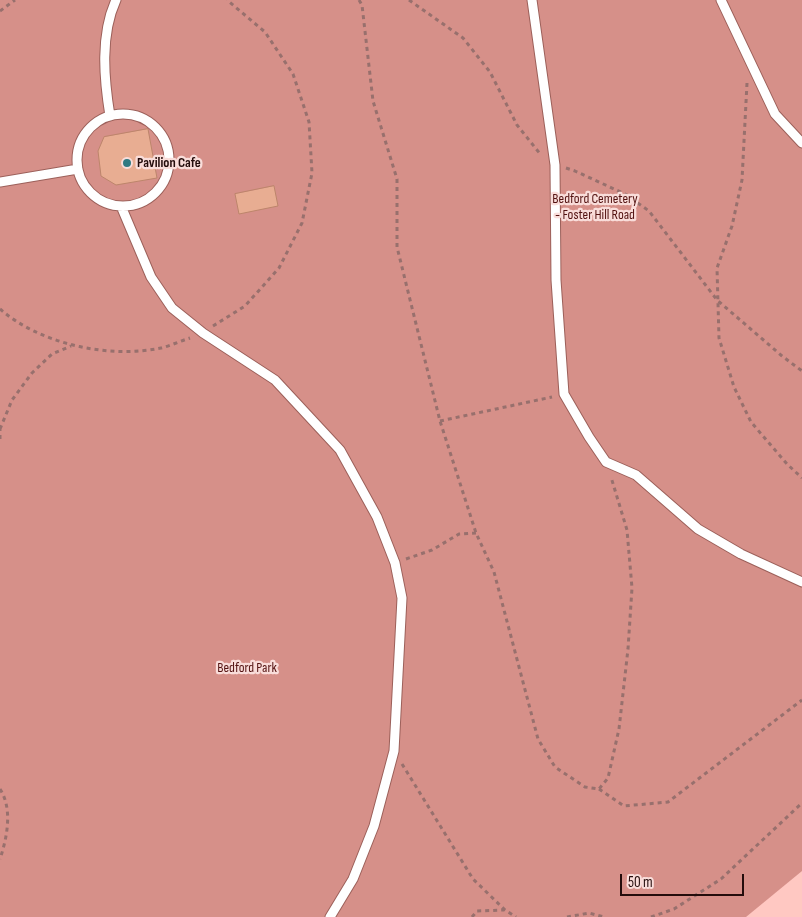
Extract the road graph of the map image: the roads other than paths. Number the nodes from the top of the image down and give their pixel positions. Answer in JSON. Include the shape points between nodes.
{"nodes":[{"id":1,"x":116,"y":0,"type":"edge"},
{"id":2,"x":532,"y":0,"type":"edge"},
{"id":3,"x":721,"y":0,"type":"edge"},
{"id":4,"x":110,"y":116,"type":"junction"},
{"id":5,"x":802,"y":143,"type":"edge"},
{"id":6,"x":78,"y":169,"type":"junction"},
{"id":7,"x":0,"y":182,"type":"edge"},
{"id":8,"x":121,"y":206,"type":"junction"},
{"id":9,"x":802,"y":582,"type":"edge"},
{"id":10,"x":330,"y":917,"type":"edge"}],
"edges":[{"from":1,"to":4,"type":"lane","via":[[106,41],[105,81]]},
{"from":2,"to":9,"type":"lane","via":[[555,165],[556,280],[564,394],[606,462],[636,475],[698,529],[741,554]]},
{"from":3,"to":5,"type":"lane","via":[[775,114]]},
{"from":4,"to":6,"type":"lane","via":[[87,131],[80,142]]},
{"from":4,"to":8,"type":"lane","via":[[125,114],[154,126],[164,139],[169,154],[168,170],[162,185],[151,197],[137,204]]},
{"from":6,"to":7,"type":"lane"},
{"from":6,"to":8,"type":"lane","via":[[83,183],[93,195],[106,203]]},
{"from":8,"to":10,"type":"lane","via":[[151,276],[172,308],[203,333],[275,380],[340,450],[377,517],[395,563],[402,598],[394,751],[353,879]]}]}
